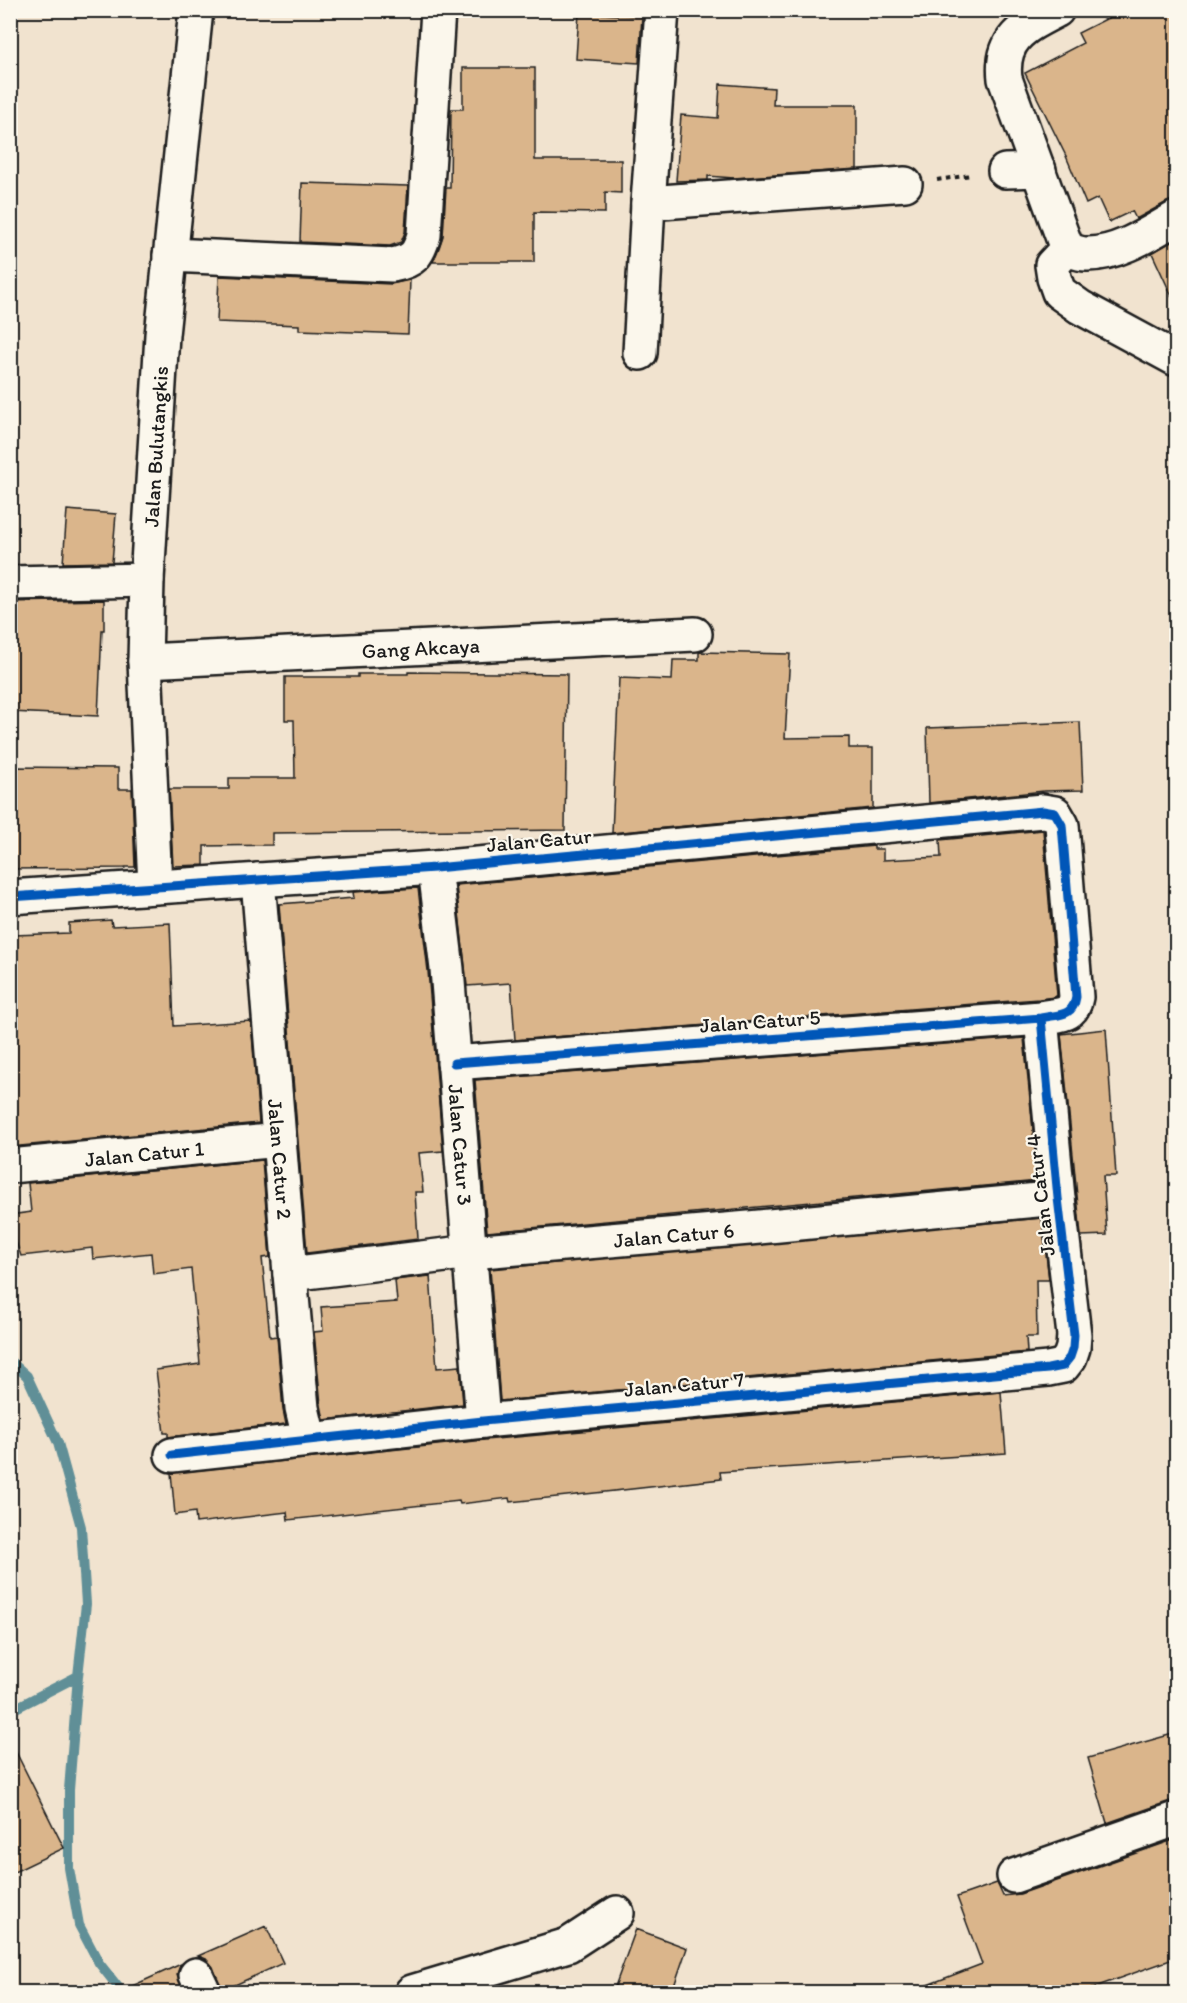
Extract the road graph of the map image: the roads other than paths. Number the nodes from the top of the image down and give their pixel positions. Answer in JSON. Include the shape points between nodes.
{"nodes":[{"id":1,"x":196,"y":10,"type":"edge"},
{"id":2,"x":438,"y":10,"type":"edge"},
{"id":3,"x":662,"y":10,"type":"edge"},
{"id":4,"x":1057,"y":10,"type":"edge"},
{"id":5,"x":1039,"y":170,"type":"junction"},
{"id":6,"x":1005,"y":171,"type":"road end"},
{"id":7,"x":905,"y":184,"type":"road end"},
{"id":8,"x":648,"y":204,"type":"junction"},
{"id":9,"x":1176,"y":218,"type":"edge"},
{"id":10,"x":1068,"y":249,"type":"junction"},
{"id":11,"x":170,"y":255,"type":"junction"},
{"id":12,"x":640,"y":353,"type":"dead end"},
{"id":13,"x":1176,"y":359,"type":"edge"},
{"id":14,"x":147,"y":580,"type":"junction"},
{"id":15,"x":10,"y":583,"type":"edge"},
{"id":16,"x":695,"y":634,"type":"dead end"},
{"id":17,"x":145,"y":661,"type":"junction"},
{"id":18,"x":435,"y":868,"type":"junction"},
{"id":19,"x":258,"y":880,"type":"junction"},
{"id":20,"x":155,"y":886,"type":"junction"},
{"id":21,"x":10,"y":897,"type":"edge"},
{"id":22,"x":1055,"y":1015,"type":"junction"},
{"id":23,"x":454,"y":1063,"type":"junction"},
{"id":24,"x":279,"y":1140,"type":"junction"},
{"id":25,"x":10,"y":1166,"type":"edge"},
{"id":26,"x":1058,"y":1198,"type":"junction"},
{"id":27,"x":471,"y":1252,"type":"junction"},
{"id":28,"x":290,"y":1274,"type":"junction"},
{"id":29,"x":1063,"y":1366,"type":"joint"},
{"id":30,"x":483,"y":1421,"type":"junction"},
{"id":31,"x":309,"y":1438,"type":"junction"},
{"id":32,"x":172,"y":1455,"type":"dead end"},
{"id":33,"x":1176,"y":1819,"type":"edge"},
{"id":34,"x":1014,"y":1876,"type":"dead end"},
{"id":35,"x":617,"y":1913,"type":"dead end"},
{"id":36,"x":412,"y":1992,"type":"edge"}],
"edges":[{"from":1,"to":11,"type":"street","name":"Jalan Bulutangkis"},
{"from":2,"to":11,"type":"street","via":[[424,235],[419,252],[392,266]]},
{"from":3,"to":8,"type":"street"},
{"from":4,"to":5,"type":"street","via":[[1018,34],[1008,47],[1004,68]]},
{"from":5,"to":6,"type":"street"},
{"from":5,"to":10,"type":"street"},
{"from":7,"to":8,"type":"street"},
{"from":8,"to":12,"type":"street"},
{"from":9,"to":10,"type":"street","via":[[1115,248],[1094,254]]},
{"from":10,"to":13,"type":"street","via":[[1052,265],[1059,292]]},
{"from":11,"to":14,"type":"street","name":"Jalan Bulutangkis"},
{"from":14,"to":15,"type":"street"},
{"from":14,"to":17,"type":"street","name":"Jalan Bulutangkis"},
{"from":16,"to":17,"type":"street","name":"Gang Akcaya"},
{"from":17,"to":20,"type":"street","name":"Jalan Bulutangkis"},
{"from":18,"to":19,"type":"street","name":"Jalan Catur"},
{"from":18,"to":22,"type":"street","name":"Jalan Catur","via":[[1043,811],[1055,813],[1062,825],[1076,997],[1073,1009]]},
{"from":18,"to":23,"type":"street","name":"Jalan Catur 3"},
{"from":19,"to":20,"type":"street","name":"Jalan Catur"},
{"from":19,"to":24,"type":"street","name":"Jalan Catur 2"},
{"from":20,"to":21,"type":"street","name":"Jalan Catur"},
{"from":22,"to":23,"type":"street","name":"Jalan Catur 5"},
{"from":22,"to":26,"type":"street","name":"Jalan Catur 4"},
{"from":23,"to":27,"type":"street","name":"Jalan Catur 3"},
{"from":24,"to":25,"type":"street","name":"Jalan Catur 1"},
{"from":24,"to":28,"type":"street","name":"Jalan Catur 2"},
{"from":26,"to":27,"type":"street","name":"Jalan Catur 6"},
{"from":26,"to":29,"type":"street","name":"Jalan Catur 4","via":[[1074,1335],[1070,1357]]},
{"from":27,"to":28,"type":"street","name":"Jalan Catur 6"},
{"from":27,"to":30,"type":"street","name":"Jalan Catur 3"},
{"from":28,"to":31,"type":"street","name":"Jalan Catur 2","via":[[302,1408]]},
{"from":29,"to":30,"type":"street","name":"Jalan Catur 7"},
{"from":30,"to":31,"type":"street","name":"Jalan Catur 7"},
{"from":31,"to":32,"type":"street","name":"Jalan Catur 7"},
{"from":33,"to":34,"type":"street"},
{"from":35,"to":36,"type":"street","via":[[568,1945]]}]}
